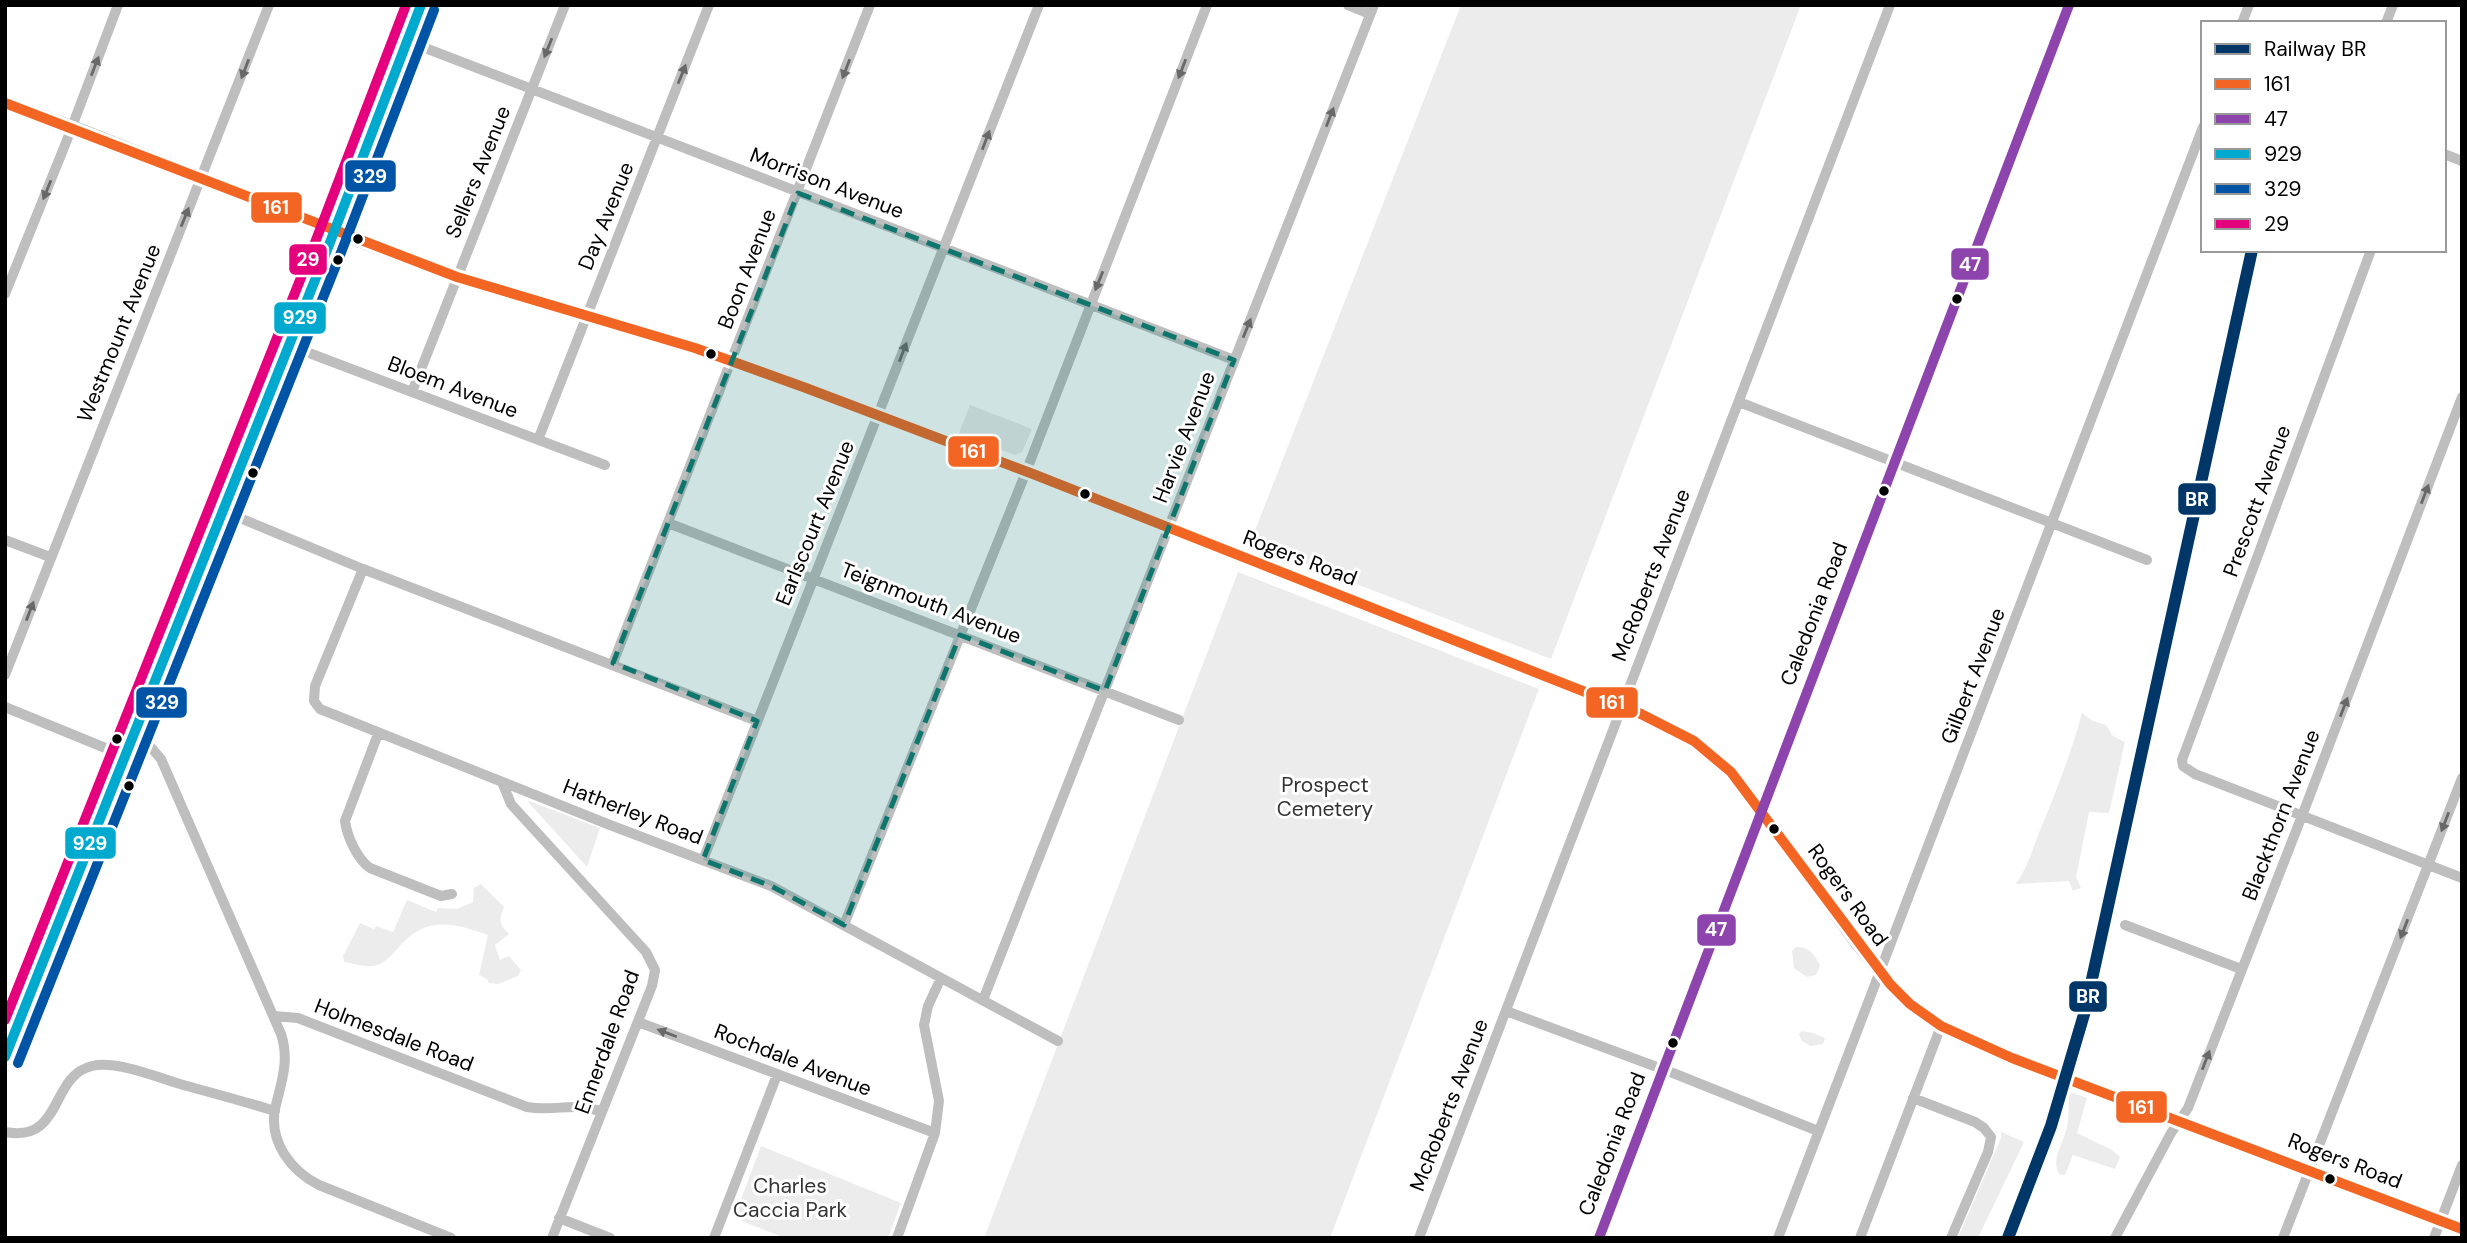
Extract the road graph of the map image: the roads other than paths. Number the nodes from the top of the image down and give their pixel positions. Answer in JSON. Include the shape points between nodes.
{"nodes":[{"id":1,"x":118,"y":5,"type":"edge"},
{"id":2,"x":269,"y":5,"type":"edge"},
{"id":3,"x":421,"y":5,"type":"edge"},
{"id":4,"x":565,"y":5,"type":"edge"},
{"id":5,"x":709,"y":5,"type":"edge"},
{"id":6,"x":870,"y":5,"type":"edge"},
{"id":7,"x":1039,"y":5,"type":"edge"},
{"id":8,"x":1207,"y":5,"type":"edge"},
{"id":9,"x":1348,"y":5,"type":"edge"},
{"id":10,"x":1890,"y":5,"type":"edge"},
{"id":11,"x":2069,"y":5,"type":"edge"},
{"id":12,"x":1372,"y":10,"type":"edge"},
{"id":13,"x":407,"y":41,"type":"junction"},
{"id":14,"x":531,"y":90,"type":"junction"},
{"id":15,"x":5,"y":103,"type":"edge"},
{"id":16,"x":71,"y":127,"type":"junction"},
{"id":17,"x":2201,"y":132,"type":"edge"},
{"id":18,"x":656,"y":138,"type":"junction"},
{"id":19,"x":201,"y":178,"type":"junction"},
{"id":20,"x":798,"y":193,"type":"junction"},
{"id":21,"x":334,"y":231,"type":"junction"},
{"id":22,"x":944,"y":249,"type":"junction"},
{"id":23,"x":2370,"y":252,"type":"edge"},
{"id":24,"x":457,"y":277,"type":"junction"},
{"id":25,"x":5,"y":294,"type":"edge"},
{"id":26,"x":1089,"y":306,"type":"junction"},
{"id":27,"x":587,"y":315,"type":"junction"},
{"id":28,"x":288,"y":345,"type":"junction"},
{"id":29,"x":1234,"y":360,"type":"junction"},
{"id":30,"x":732,"y":361,"type":"junction"},
{"id":31,"x":412,"y":392,"type":"junction"},
{"id":32,"x":2462,"y":397,"type":"edge"},
{"id":33,"x":1739,"y":402,"type":"junction"},
{"id":34,"x":878,"y":416,"type":"junction"},
{"id":35,"x":538,"y":440,"type":"junction"},
{"id":36,"x":1894,"y":462,"type":"junction"},
{"id":37,"x":605,"y":466,"type":"dead end"},
{"id":38,"x":1026,"y":472,"type":"junction"},
{"id":39,"x":223,"y":511,"type":"junction"},
{"id":40,"x":2051,"y":522,"type":"junction"},
{"id":41,"x":668,"y":523,"type":"junction"},
{"id":42,"x":1169,"y":529,"type":"junction"},
{"id":43,"x":5,"y":540,"type":"edge"},
{"id":44,"x":50,"y":557,"type":"junction"},
{"id":45,"x":2147,"y":560,"type":"dead end"},
{"id":46,"x":363,"y":569,"type":"junction"},
{"id":47,"x":814,"y":579,"type":"junction"},
{"id":48,"x":960,"y":635,"type":"junction"},
{"id":49,"x":613,"y":663,"type":"junction"},
{"id":50,"x":5,"y":675,"type":"edge"},
{"id":51,"x":1105,"y":691,"type":"junction"},
{"id":52,"x":1622,"y":705,"type":"junction"},
{"id":53,"x":5,"y":707,"type":"edge"},
{"id":54,"x":757,"y":720,"type":"junction"},
{"id":55,"x":1179,"y":720,"type":"dead end"},
{"id":56,"x":379,"y":734,"type":"junction"},
{"id":57,"x":132,"y":738,"type":"junction"},
{"id":58,"x":125,"y":756,"type":"junction"},
{"id":59,"x":2462,"y":778,"type":"edge"},
{"id":60,"x":502,"y":782,"type":"junction"},
{"id":61,"x":1762,"y":812,"type":"junction"},
{"id":62,"x":2302,"y":816,"type":"junction"},
{"id":63,"x":703,"y":860,"type":"junction"},
{"id":64,"x":2428,"y":866,"type":"junction"},
{"id":65,"x":2462,"y":878,"type":"edge"},
{"id":66,"x":453,"y":894,"type":"dead end"},
{"id":67,"x":844,"y":925,"type":"junction"},
{"id":68,"x":2125,"y":925,"type":"dead end"},
{"id":69,"x":2241,"y":969,"type":"junction"},
{"id":70,"x":1879,"y":971,"type":"junction"},
{"id":71,"x":941,"y":978,"type":"junction"},
{"id":72,"x":983,"y":1000,"type":"junction"},
{"id":73,"x":1506,"y":1011,"type":"junction"},
{"id":74,"x":274,"y":1016,"type":"junction"},
{"id":75,"x":638,"y":1022,"type":"junction"},
{"id":76,"x":11,"y":1026,"type":"edge"},
{"id":77,"x":1941,"y":1026,"type":"junction"},
{"id":78,"x":1058,"y":1041,"type":"dead end"},
{"id":79,"x":5,"y":1058,"type":"edge"},
{"id":80,"x":1663,"y":1069,"type":"junction"},
{"id":81,"x":777,"y":1075,"type":"junction"},
{"id":82,"x":1913,"y":1098,"type":"junction"},
{"id":83,"x":275,"y":1111,"type":"junction"},
{"id":84,"x":603,"y":1112,"type":"junction"},
{"id":85,"x":2179,"y":1122,"type":"junction"},
{"id":86,"x":1818,"y":1131,"type":"junction"},
{"id":87,"x":5,"y":1132,"type":"edge"},
{"id":88,"x":936,"y":1133,"type":"junction"},
{"id":89,"x":2462,"y":1165,"type":"edge"},
{"id":90,"x":2310,"y":1170,"type":"junction"},
{"id":91,"x":559,"y":1219,"type":"junction"},
{"id":92,"x":2441,"y":1220,"type":"junction"},
{"id":93,"x":2462,"y":1229,"type":"edge"},
{"id":94,"x":451,"y":1238,"type":"edge"},
{"id":95,"x":552,"y":1238,"type":"edge"},
{"id":96,"x":610,"y":1238,"type":"edge"},
{"id":97,"x":714,"y":1238,"type":"edge"},
{"id":98,"x":897,"y":1238,"type":"edge"},
{"id":99,"x":1419,"y":1238,"type":"edge"},
{"id":100,"x":1599,"y":1238,"type":"edge"},
{"id":101,"x":1778,"y":1238,"type":"edge"},
{"id":102,"x":1860,"y":1238,"type":"edge"},
{"id":103,"x":1951,"y":1238,"type":"edge"},
{"id":104,"x":2115,"y":1238,"type":"edge"},
{"id":105,"x":2283,"y":1238,"type":"edge"},
{"id":106,"x":2434,"y":1238,"type":"edge"}],
"edges":[{"from":16,"to":1,"type":"street","one_way":true},
{"from":2,"to":19,"type":"street","name":"Westmount Avenue","one_way":true},
{"from":3,"to":13,"type":"street"},
{"from":4,"to":14,"type":"street","name":"Sellers Avenue","one_way":true},
{"from":18,"to":5,"type":"street","name":"Day Avenue","one_way":true},
{"from":6,"to":20,"type":"street","name":"Boon Avenue","one_way":true},
{"from":22,"to":7,"type":"street","name":"Earlscourt Avenue","one_way":true},
{"from":8,"to":26,"type":"street","one_way":true},
{"from":9,"to":12,"type":"street"},
{"from":10,"to":33,"type":"street","name":"McRoberts Avenue"},
{"from":11,"to":36,"type":"street","name":"Caledonia Road"},
{"from":29,"to":12,"type":"street","name":"Harvie Avenue","one_way":true},
{"from":13,"to":14,"type":"street","name":"Morrison Avenue"},
{"from":13,"to":21,"type":"street"},
{"from":14,"to":18,"type":"street","name":"Morrison Avenue"},
{"from":14,"to":24,"type":"street","name":"Sellers Avenue"},
{"from":15,"to":16,"type":"street","name":"Rogers Road"},
{"from":16,"to":19,"type":"street","name":"Rogers Road"},
{"from":16,"to":25,"type":"street","one_way":true},
{"from":17,"to":40,"type":"street","name":"Gilbert Avenue"},
{"from":18,"to":20,"type":"street","name":"Morrison Avenue"},
{"from":18,"to":27,"type":"street","name":"Day Avenue"},
{"from":19,"to":21,"type":"street","name":"Rogers Road"},
{"from":44,"to":19,"type":"street","name":"Westmount Avenue","one_way":true},
{"from":20,"to":22,"type":"street","name":"Morrison Avenue"},
{"from":20,"to":30,"type":"street","name":"Boon Avenue"},
{"from":21,"to":24,"type":"street","name":"Rogers Road"},
{"from":21,"to":28,"type":"street"},
{"from":22,"to":26,"type":"street","name":"Morrison Avenue"},
{"from":34,"to":22,"type":"street","name":"Earlscourt Avenue","one_way":true},
{"from":23,"to":62,"type":"street","name":"Prescott Avenue","via":[[2182,760],[2195,774]]},
{"from":24,"to":27,"type":"street","name":"Rogers Road"},
{"from":24,"to":31,"type":"street","name":"Sellers Avenue"},
{"from":26,"to":29,"type":"street","name":"Morrison Avenue"},
{"from":26,"to":38,"type":"street"},
{"from":27,"to":30,"type":"street","name":"Rogers Road"},
{"from":27,"to":35,"type":"street","name":"Day Avenue"},
{"from":28,"to":31,"type":"street","name":"Bloem Avenue"},
{"from":28,"to":39,"type":"street"},
{"from":29,"to":42,"type":"street","name":"Harvie Avenue"},
{"from":30,"to":34,"type":"street","name":"Rogers Road"},
{"from":30,"to":41,"type":"street","name":"Boon Avenue"},
{"from":31,"to":35,"type":"street","name":"Bloem Avenue"},
{"from":62,"to":32,"type":"street","name":"Blackthorn Avenue","one_way":true},
{"from":33,"to":36,"type":"street"},
{"from":33,"to":52,"type":"street","name":"McRoberts Avenue"},
{"from":34,"to":38,"type":"street","name":"Rogers Road"},
{"from":34,"to":47,"type":"street","name":"Earlscourt Avenue"},
{"from":35,"to":37,"type":"street","name":"Bloem Avenue"},
{"from":36,"to":40,"type":"street"},
{"from":36,"to":61,"type":"street","name":"Caledonia Road"},
{"from":38,"to":42,"type":"street","name":"Rogers Road"},
{"from":38,"to":48,"type":"street"},
{"from":39,"to":46,"type":"street"},
{"from":39,"to":57,"type":"street"},
{"from":40,"to":45,"type":"street"},
{"from":40,"to":70,"type":"street","name":"Gilbert Avenue"},
{"from":41,"to":47,"type":"street","name":"Teignmouth Avenue"},
{"from":41,"to":49,"type":"street","name":"Boon Avenue"},
{"from":42,"to":51,"type":"street","name":"Harvie Avenue"},
{"from":42,"to":52,"type":"street","name":"Rogers Road"},
{"from":43,"to":44,"type":"street"},
{"from":50,"to":44,"type":"street","name":"Westmount Avenue","one_way":true},
{"from":46,"to":49,"type":"street"},
{"from":46,"to":56,"type":"street","name":"Hatherley Road","via":[[313,697],[320,709]]},
{"from":47,"to":48,"type":"street","name":"Teignmouth Avenue"},
{"from":47,"to":54,"type":"street","name":"Earlscourt Avenue"},
{"from":48,"to":51,"type":"street","name":"Teignmouth Avenue"},
{"from":48,"to":67,"type":"street"},
{"from":49,"to":54,"type":"street"},
{"from":51,"to":55,"type":"street","name":"Teignmouth Avenue"},
{"from":51,"to":72,"type":"street","name":"Harvie Avenue"},
{"from":52,"to":61,"type":"street","name":"Rogers Road","via":[[1707,751],[1731,772]]},
{"from":52,"to":73,"type":"street","name":"McRoberts Avenue"},
{"from":53,"to":58,"type":"street"},
{"from":54,"to":63,"type":"street","name":"Earlscourt Avenue"},
{"from":56,"to":60,"type":"street","name":"Hatherley Road"},
{"from":56,"to":66,"type":"street","via":[[345,821],[356,850],[370,868],[441,896]]},
{"from":57,"to":58,"type":"street"},
{"from":57,"to":74,"type":"street","via":[[148,744],[161,759]]},
{"from":58,"to":76,"type":"street"},
{"from":59,"to":64,"type":"street","one_way":true},
{"from":60,"to":63,"type":"street","name":"Hatherley Road"},
{"from":60,"to":75,"type":"street","name":"Ennerdale Road","via":[[511,804],[652,962],[652,986]]},
{"from":61,"to":70,"type":"street","name":"Rogers Road"},
{"from":61,"to":80,"type":"street","name":"Caledonia Road"},
{"from":62,"to":64,"type":"street"},
{"from":62,"to":69,"type":"street","name":"Blackthorn Avenue"},
{"from":63,"to":67,"type":"street","name":"Hatherley Road","via":[[771,886]]},
{"from":64,"to":65,"type":"street"},
{"from":64,"to":90,"type":"street","one_way":true},
{"from":67,"to":71,"type":"street","name":"Hatherley Road"},
{"from":68,"to":69,"type":"street"},
{"from":85,"to":69,"type":"street","name":"Blackthorn Avenue","one_way":true},
{"from":70,"to":77,"type":"street","name":"Rogers Road","via":[[1910,1004]]},
{"from":70,"to":86,"type":"street","name":"Gilbert Avenue"},
{"from":71,"to":72,"type":"street","name":"Hatherley Road"},
{"from":71,"to":88,"type":"street","via":[[924,1026],[939,1101]]},
{"from":72,"to":78,"type":"street","name":"Hatherley Road"},
{"from":73,"to":80,"type":"street"},
{"from":73,"to":99,"type":"street","name":"McRoberts Avenue"},
{"from":74,"to":83,"type":"street","via":[[285,1059]]},
{"from":74,"to":84,"type":"street","name":"Holmesdale Road","via":[[298,1018],[520,1105],[550,1109],[579,1105]]},
{"from":81,"to":75,"type":"street","name":"Rochdale Avenue","one_way":true},
{"from":75,"to":84,"type":"street","name":"Ennerdale Road"},
{"from":76,"to":79,"type":"street"},
{"from":77,"to":82,"type":"street"},
{"from":77,"to":85,"type":"street","name":"Rogers Road"},
{"from":80,"to":86,"type":"street"},
{"from":80,"to":100,"type":"street","name":"Caledonia Road"},
{"from":81,"to":88,"type":"street","name":"Rochdale Avenue"},
{"from":81,"to":97,"type":"street"},
{"from":82,"to":102,"type":"street"},
{"from":82,"to":103,"type":"street","via":[[1975,1122],[1991,1137]]},
{"from":83,"to":87,"type":"street","via":[[103,1065],[75,1074],[54,1112],[41,1125],[24,1132]]},
{"from":83,"to":94,"type":"street","via":[[281,1148],[291,1166],[308,1180]]},
{"from":84,"to":91,"type":"street","name":"Ennerdale Road"},
{"from":85,"to":90,"type":"street","name":"Rogers Road"},
{"from":85,"to":104,"type":"street","name":"Blackthorn Avenue"},
{"from":86,"to":101,"type":"street","name":"Gilbert Avenue"},
{"from":88,"to":98,"type":"street"},
{"from":89,"to":92,"type":"street"},
{"from":90,"to":92,"type":"street","name":"Rogers Road"},
{"from":90,"to":105,"type":"street"},
{"from":91,"to":95,"type":"street","name":"Ennerdale Road"},
{"from":91,"to":96,"type":"street"},
{"from":92,"to":93,"type":"street","name":"Rogers Road"},
{"from":92,"to":106,"type":"street"}]}
